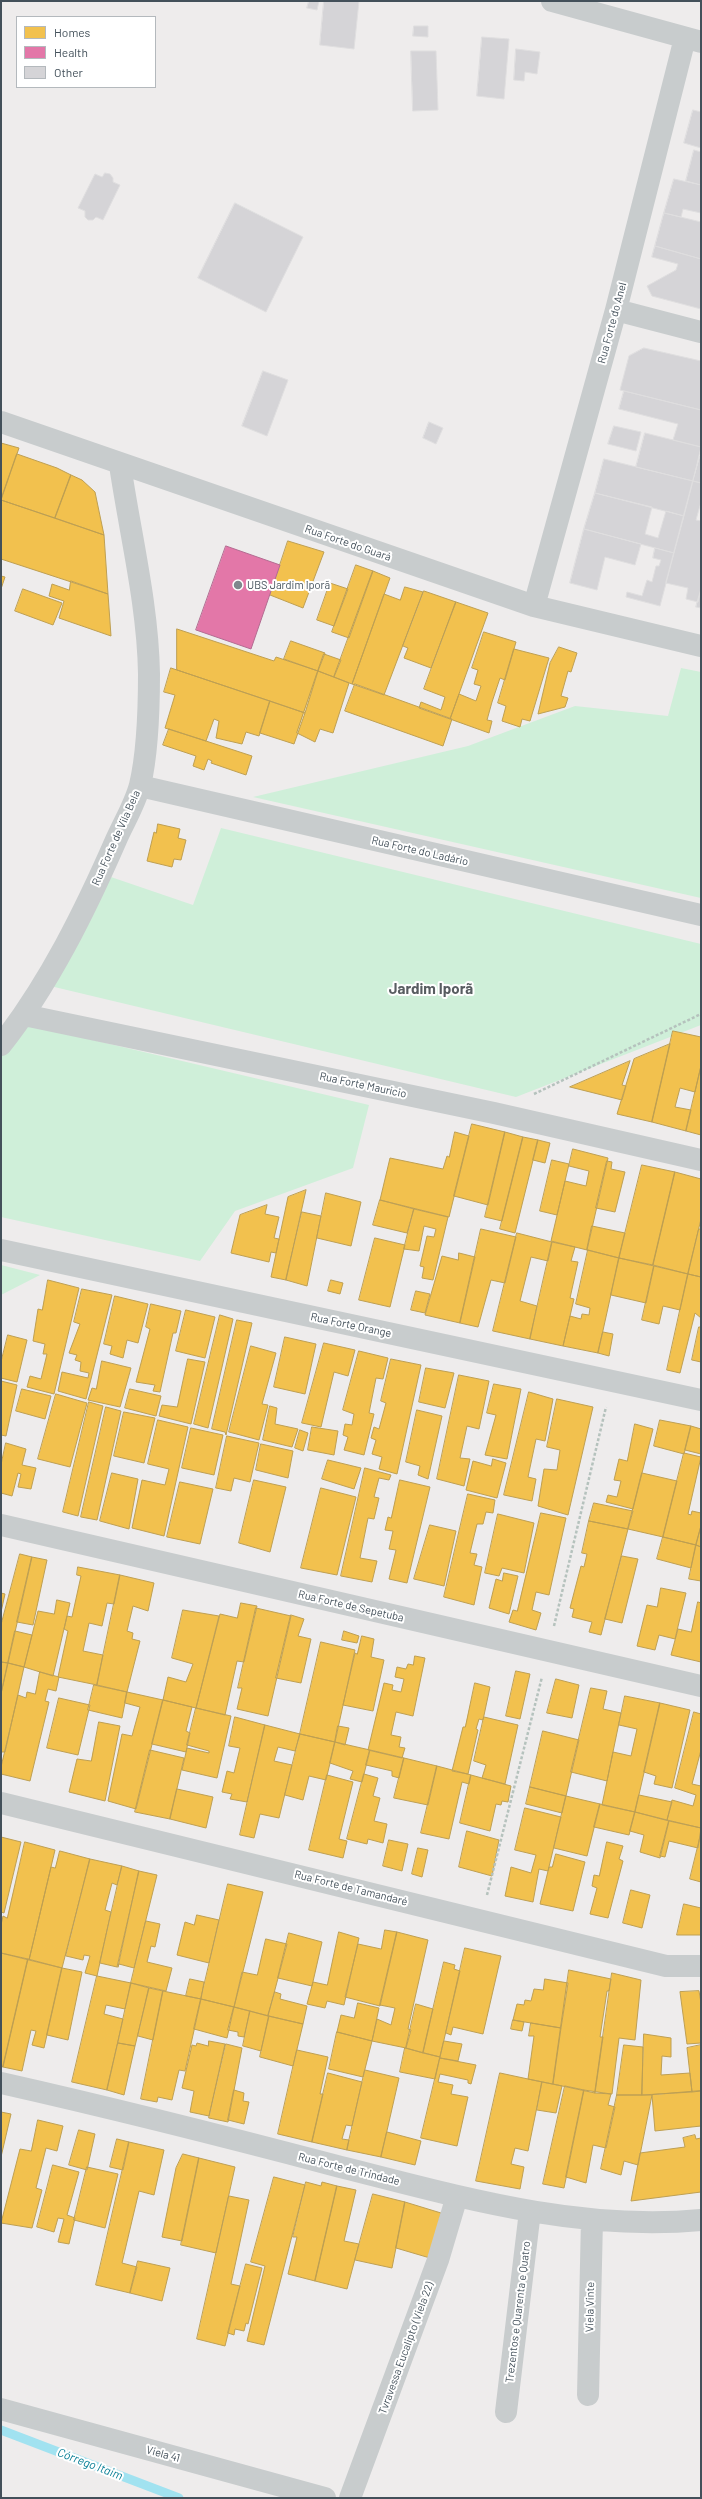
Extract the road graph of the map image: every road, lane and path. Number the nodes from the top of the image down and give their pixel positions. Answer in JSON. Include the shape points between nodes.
{"nodes":[{"id":1,"x":552,"y":1,"type":"edge"},
{"id":2,"x":693,"y":40,"type":"edge"},
{"id":3,"x":616,"y":310,"type":"junction"},
{"id":4,"x":701,"y":332,"type":"edge"},
{"id":5,"x":1,"y":422,"type":"edge"},
{"id":6,"x":120,"y":465,"type":"junction"},
{"id":7,"x":534,"y":606,"type":"junction"},
{"id":8,"x":701,"y":646,"type":"edge"},
{"id":9,"x":140,"y":786,"type":"junction"},
{"id":10,"x":701,"y":915,"type":"edge"},
{"id":11,"x":701,"y":1014,"type":"edge"},
{"id":12,"x":24,"y":1015,"type":"junction"},
{"id":13,"x":1,"y":1045,"type":"edge"},
{"id":14,"x":494,"y":1113,"type":"junction"},
{"id":15,"x":701,"y":1160,"type":"edge"},
{"id":16,"x":1,"y":1250,"type":"edge"},
{"id":17,"x":701,"y":1400,"type":"edge"},
{"id":18,"x":1,"y":1525,"type":"edge"},
{"id":19,"x":701,"y":1686,"type":"edge"},
{"id":20,"x":1,"y":1803,"type":"edge"},
{"id":21,"x":701,"y":1966,"type":"edge"},
{"id":22,"x":1,"y":2083,"type":"edge"},
{"id":23,"x":457,"y":2196,"type":"junction"},
{"id":24,"x":530,"y":2211,"type":"junction"},
{"id":25,"x":592,"y":2220,"type":"junction"},
{"id":26,"x":701,"y":2220,"type":"edge"},
{"id":27,"x":588,"y":2394,"type":"dead end"},
{"id":28,"x":1,"y":2409,"type":"edge"},
{"id":29,"x":506,"y":2412,"type":"dead end"},
{"id":30,"x":325,"y":2498,"type":"edge"},
{"id":31,"x":350,"y":2498,"type":"edge"}],
"edges":[{"from":1,"to":2,"type":"street"},
{"from":2,"to":3,"type":"street","name":"Rua Forte do Anel"},
{"from":3,"to":4,"type":"street"},
{"from":3,"to":7,"type":"street","name":"Rua Forte do Anel"},
{"from":5,"to":6,"type":"street","name":"Rua Forte do Guará"},
{"from":6,"to":7,"type":"street","name":"Rua Forte do Guará"},
{"from":6,"to":9,"type":"street","name":"Rua Forte de Vila Bela","via":[[144,613],[149,674],[146,741]]},
{"from":7,"to":8,"type":"street","name":"Rua Forte do Guará"},
{"from":9,"to":10,"type":"street","name":"Rua Forte do Ladário"},
{"from":9,"to":12,"type":"street","name":"Rua Forte de Vila Bela","via":[[101,874]]},
{"from":11,"to":14,"type":"path"},
{"from":12,"to":13,"type":"street","name":"Rua Forte de Vila Bela"},
{"from":12,"to":14,"type":"street","name":"Rua Forte Maurício"},
{"from":14,"to":15,"type":"street","name":"Rua Forte Maurício"},
{"from":16,"to":17,"type":"street","name":"Rua Forte Orange"},
{"from":18,"to":19,"type":"street","name":"Rua Forte de Sepetuba"},
{"from":20,"to":21,"type":"street","name":"Rua Forte de Tamandaré","via":[[666,1966]]},
{"from":22,"to":23,"type":"street","name":"Rua Forte de Trindade"},
{"from":23,"to":24,"type":"street","name":"Rua Forte de Trindade"},
{"from":23,"to":31,"type":"street","name":"Tvravessa Eucalipto (Viela 22)","via":[[438,2260]]},
{"from":24,"to":25,"type":"street","name":"Rua Forte de Trindade"},
{"from":24,"to":29,"type":"street","name":"Trezentos e Quarenta e Quatro"},
{"from":25,"to":26,"type":"street","name":"Rua Forte de Trindade","via":[[632,2223]]},
{"from":25,"to":27,"type":"street","name":"Viela Vinte"},
{"from":28,"to":30,"type":"street","name":"Viela 41"}]}
